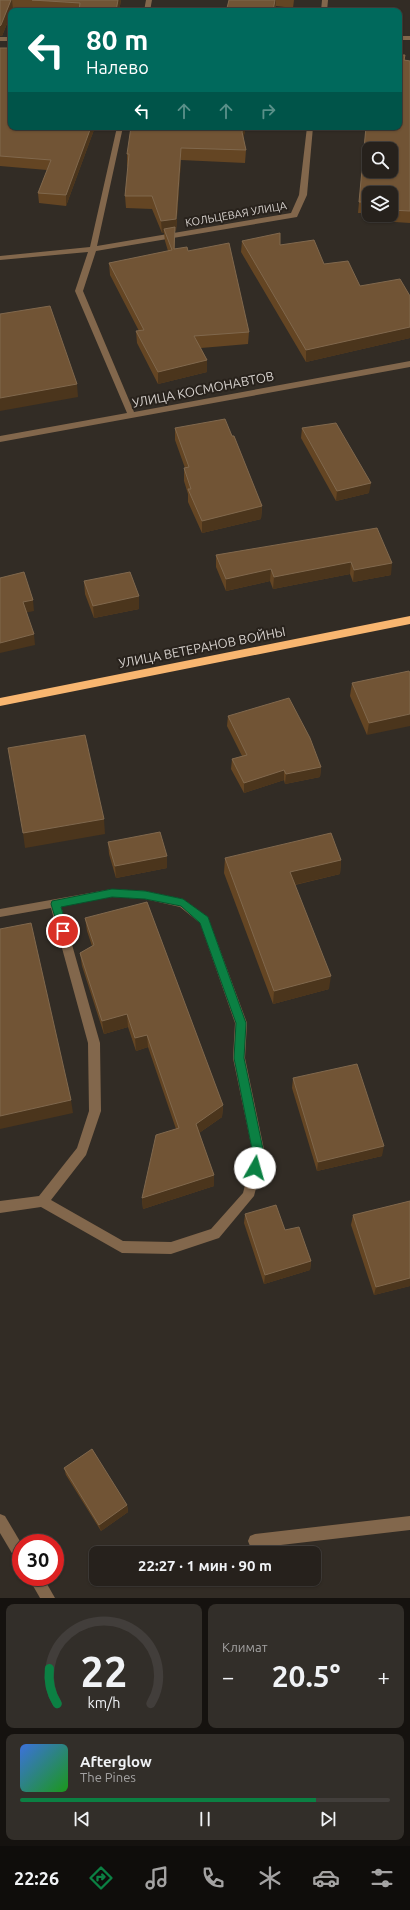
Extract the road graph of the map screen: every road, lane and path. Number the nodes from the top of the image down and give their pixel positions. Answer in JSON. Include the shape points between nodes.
{"nodes":[{"id":1,"x":119,"y":130,"type":"edge"},
{"id":2,"x":310,"y":130,"type":"edge"},
{"id":3,"x":93,"y":249,"type":"junction"},
{"id":4,"x":0,"y":258,"type":"edge"},
{"id":5,"x":410,"y":364,"type":"edge"},
{"id":6,"x":132,"y":416,"type":"junction"},
{"id":7,"x":0,"y":439,"type":"edge"},
{"id":8,"x":410,"y":620,"type":"edge"},
{"id":9,"x":0,"y":702,"type":"edge"},
{"id":10,"x":55,"y":904,"type":"junction"},
{"id":11,"x":0,"y":913,"type":"edge"},
{"id":12,"x":42,"y":1201,"type":"junction"},
{"id":13,"x":0,"y":1206,"type":"edge"},
{"id":14,"x":0,"y":1521,"type":"edge"},
{"id":15,"x":410,"y":1523,"type":"edge"},
{"id":16,"x":12,"y":1540,"type":"edge"},
{"id":17,"x":255,"y":1541,"type":"dead end"},
{"id":18,"x":40,"y":1586,"type":"edge"},
{"id":19,"x":48,"y":1598,"type":"edge"}],
"edges":[{"from":1,"to":3,"type":"street"},
{"from":2,"to":3,"type":"street","name":"КОЛЬЦЕВАЯ УЛИЦА","via":[[303,195],[294,215]]},
{"from":3,"to":4,"type":"street","name":"КОЛЬЦЕВАЯ УЛИЦА"},
{"from":3,"to":6,"type":"street","via":[[79,291]]},
{"from":5,"to":6,"type":"street","name":"УЛИЦА КОСМОНАВТОВ"},
{"from":6,"to":7,"type":"street","name":"УЛИЦА КОСМОНАВТОВ"},
{"from":8,"to":9,"type":"highway","name":"УЛИЦА ВЕТЕРАНОВ ВОЙНЫ"},
{"from":10,"to":11,"type":"street"},
{"from":10,"to":12,"type":"street","via":[[94,1043],[95,1111],[82,1151]]},
{"from":10,"to":12,"type":"street","via":[[112,893],[145,895],[183,903],[204,920],[241,1023],[239,1058],[259,1154],[248,1196],[214,1234],[171,1248],[122,1247]]},
{"from":12,"to":13,"type":"street"},
{"from":14,"to":16,"type":"street"},
{"from":15,"to":17,"type":"street"},
{"from":18,"to":19,"type":"street"}]}
